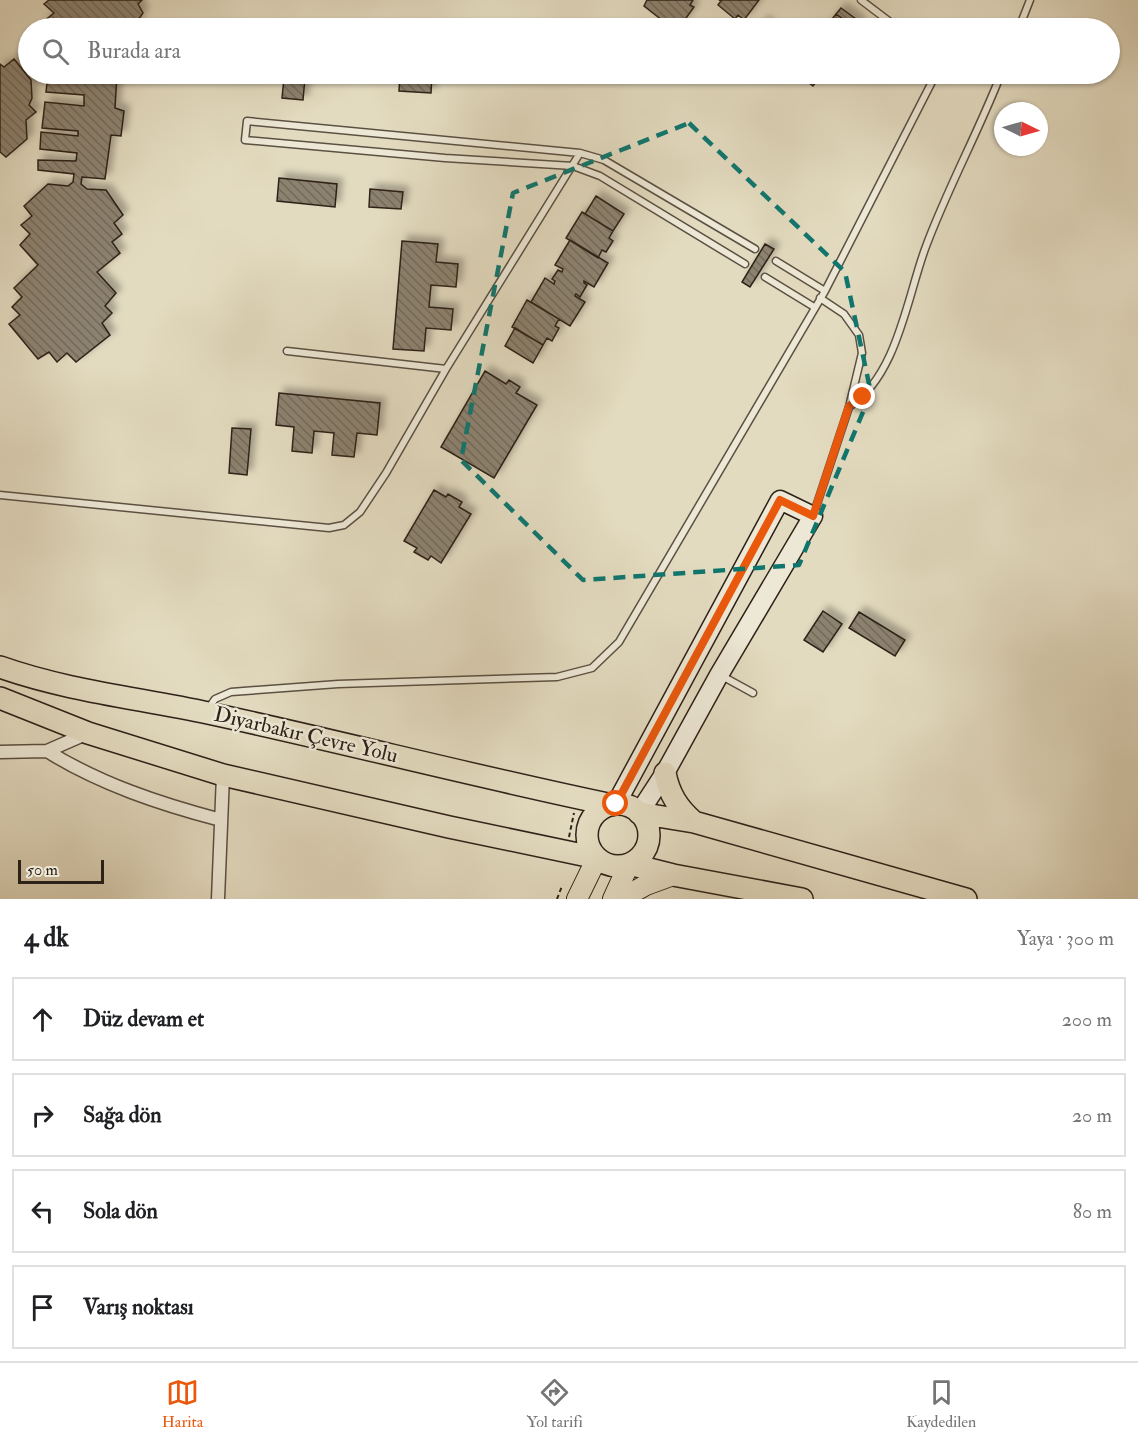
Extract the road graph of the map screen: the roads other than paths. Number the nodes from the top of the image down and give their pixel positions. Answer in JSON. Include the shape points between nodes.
{"nodes":[{"id":1,"x":861,"y":0,"type":"edge"},
{"id":2,"x":1030,"y":0,"type":"edge"},
{"id":3,"x":885,"y":18,"type":"edge"},
{"id":4,"x":1023,"y":18,"type":"edge"},
{"id":5,"x":931,"y":84,"type":"edge"},
{"id":6,"x":998,"y":84,"type":"edge"},
{"id":7,"x":580,"y":153,"type":"junction"},
{"id":8,"x":573,"y":166,"type":"junction"},
{"id":9,"x":755,"y":249,"type":"dead end"},
{"id":10,"x":776,"y":261,"type":"dead end"},
{"id":11,"x":745,"y":264,"type":"dead end"},
{"id":12,"x":765,"y":277,"type":"dead end"},
{"id":13,"x":825,"y":291,"type":"junction"},
{"id":14,"x":820,"y":298,"type":"junction"},
{"id":15,"x":814,"y":307,"type":"junction"},
{"id":16,"x":287,"y":351,"type":"dead end"},
{"id":17,"x":446,"y":369,"type":"junction"},
{"id":18,"x":849,"y":406,"type":"junction"},
{"id":19,"x":0,"y":495,"type":"edge"},
{"id":20,"x":813,"y":516,"type":"junction"},
{"id":21,"x":0,"y":667,"type":"edge"},
{"id":22,"x":719,"y":675,"type":"junction"},
{"id":23,"x":753,"y":693,"type":"dead end"},
{"id":24,"x":0,"y":698,"type":"edge"},
{"id":25,"x":206,"y":712,"type":"junction"},
{"id":26,"x":88,"y":733,"type":"junction"},
{"id":27,"x":47,"y":751,"type":"junction"},
{"id":28,"x":0,"y":752,"type":"edge"},
{"id":29,"x":665,"y":773,"type":"junction"},
{"id":30,"x":223,"y":775,"type":"junction"},
{"id":31,"x":614,"y":805,"type":"junction"},
{"id":32,"x":639,"y":813,"type":"junction"},
{"id":33,"x":221,"y":819,"type":"junction"},
{"id":34,"x":694,"y":822,"type":"junction"},
{"id":35,"x":597,"y":858,"type":"junction"},
{"id":36,"x":629,"y":864,"type":"junction"},
{"id":37,"x":673,"y":875,"type":"junction"},
{"id":38,"x":580,"y":893,"type":"edge"},
{"id":39,"x":218,"y":899,"type":"edge"},
{"id":40,"x":605,"y":899,"type":"edge"},
{"id":41,"x":613,"y":899,"type":"edge"},
{"id":42,"x":621,"y":899,"type":"edge"},
{"id":43,"x":802,"y":899,"type":"edge"},
{"id":44,"x":966,"y":899,"type":"edge"}],
"edges":[{"from":1,"to":3,"type":"lane"},
{"from":2,"to":4,"type":"lane"},
{"from":5,"to":13,"type":"lane"},
{"from":6,"to":18,"type":"lane","via":[[925,249],[898,338],[870,389]]},
{"from":7,"to":8,"type":"lane"},
{"from":7,"to":8,"type":"lane","via":[[247,121],[245,140]]},
{"from":7,"to":9,"type":"lane","via":[[604,160]]},
{"from":8,"to":11,"type":"lane","via":[[600,176]]},
{"from":8,"to":17,"type":"lane"},
{"from":10,"to":13,"type":"lane"},
{"from":12,"to":15,"type":"lane"},
{"from":13,"to":14,"type":"lane"},
{"from":14,"to":15,"type":"lane"},
{"from":14,"to":18,"type":"lane","via":[[844,314],[860,335],[862,353]]},
{"from":15,"to":25,"type":"lane","via":[[619,642],[592,668],[557,677],[338,684],[231,692],[215,699]]},
{"from":16,"to":17,"type":"lane"},
{"from":17,"to":19,"type":"lane","via":[[386,473],[360,512],[344,525],[329,528]]},
{"from":18,"to":20,"type":"lane"},
{"from":20,"to":22,"type":"main road"},
{"from":20,"to":31,"type":"main road","via":[[780,500]]},
{"from":21,"to":25,"type":"highway","name":"Diyarbakır Çevre Yolu","via":[[90,692]]},
{"from":22,"to":23,"type":"lane"},
{"from":22,"to":29,"type":"main road"},
{"from":24,"to":26,"type":"highway"},
{"from":25,"to":31,"type":"highway","name":"Diyarbakır Çevre Yolu"},
{"from":26,"to":27,"type":"street"},
{"from":26,"to":30,"type":"highway"},
{"from":27,"to":28,"type":"street"},
{"from":27,"to":33,"type":"street","via":[[112,784]]},
{"from":29,"to":32,"type":"main road"},
{"from":29,"to":34,"type":"highway","via":[[672,797]]},
{"from":30,"to":33,"type":"street"},
{"from":30,"to":35,"type":"highway"},
{"from":31,"to":32,"type":"highway","via":[[624,805]]},
{"from":31,"to":35,"type":"highway","via":[[597,813],[588,827],[589,844]]},
{"from":32,"to":34,"type":"highway"},
{"from":32,"to":36,"type":"highway","via":[[648,828],[647,845]]},
{"from":33,"to":39,"type":"street"},
{"from":34,"to":44,"type":"highway"},
{"from":35,"to":36,"type":"highway","via":[[612,865]]},
{"from":35,"to":38,"type":"main road"},
{"from":36,"to":37,"type":"highway"},
{"from":36,"to":41,"type":"main road"},
{"from":37,"to":42,"type":"main road"},
{"from":37,"to":43,"type":"highway"},
{"from":38,"to":40,"type":"main road","via":[[600,891]]}]}
